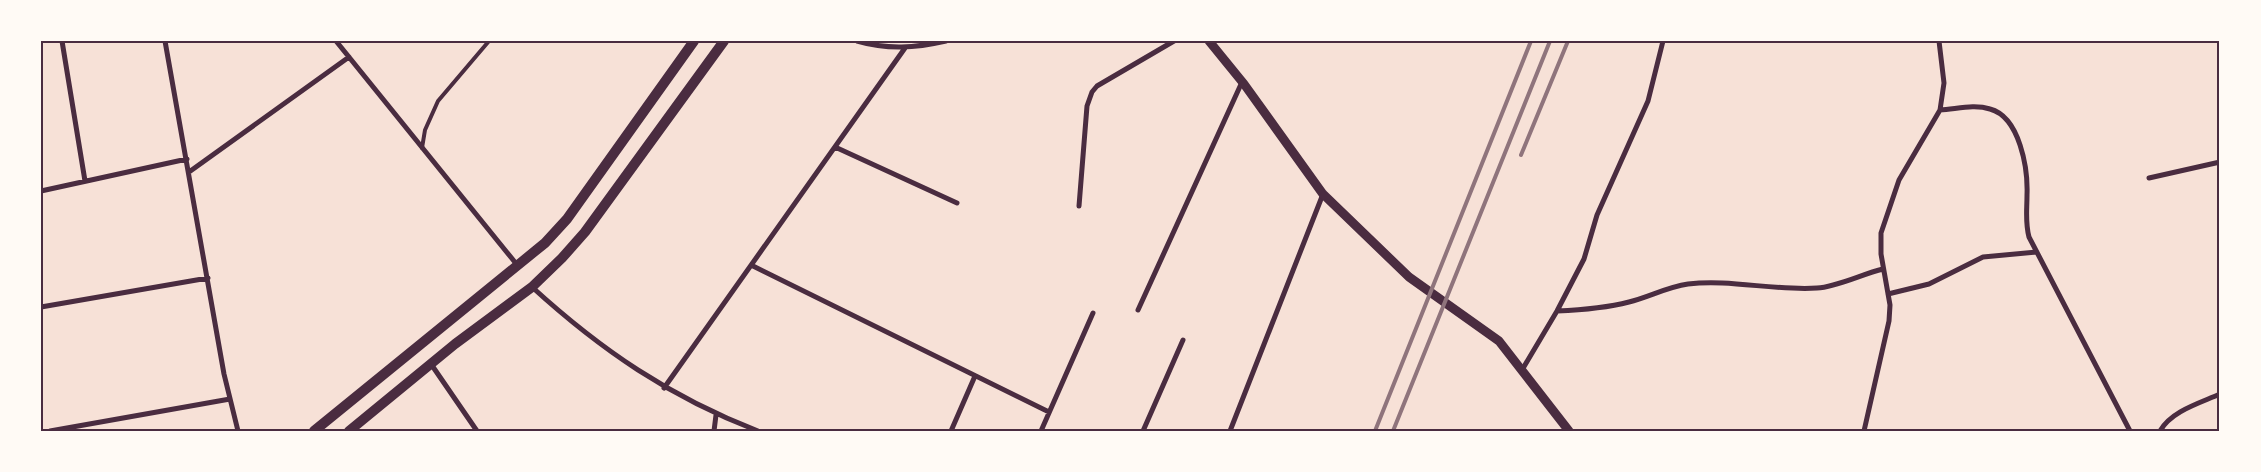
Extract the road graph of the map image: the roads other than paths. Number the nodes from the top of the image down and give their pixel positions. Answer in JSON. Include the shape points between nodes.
{"nodes":[{"id":1,"x":62,"y":41,"type":"edge"},
{"id":2,"x":165,"y":41,"type":"edge"},
{"id":3,"x":336,"y":41,"type":"edge"},
{"id":4,"x":489,"y":41,"type":"edge"},
{"id":5,"x":694,"y":41,"type":"edge"},
{"id":6,"x":724,"y":41,"type":"edge"},
{"id":7,"x":857,"y":41,"type":"edge"},
{"id":8,"x":946,"y":41,"type":"edge"},
{"id":9,"x":1174,"y":41,"type":"edge"},
{"id":10,"x":1209,"y":41,"type":"edge"},
{"id":11,"x":1663,"y":41,"type":"edge"},
{"id":12,"x":1939,"y":41,"type":"edge"},
{"id":13,"x":905,"y":48,"type":"junction"},
{"id":14,"x":349,"y":57,"type":"junction"},
{"id":15,"x":1242,"y":82,"type":"junction"},
{"id":16,"x":1940,"y":110,"type":"junction"},
{"id":17,"x":834,"y":147,"type":"junction"},
{"id":18,"x":422,"y":150,"type":"junction"},
{"id":19,"x":187,"y":159,"type":"junction"},
{"id":20,"x":2220,"y":162,"type":"edge"},
{"id":21,"x":189,"y":172,"type":"junction"},
{"id":22,"x":2149,"y":178,"type":"dead end"},
{"id":23,"x":85,"y":182,"type":"junction"},
{"id":24,"x":41,"y":191,"type":"edge"},
{"id":25,"x":1323,"y":194,"type":"junction"},
{"id":26,"x":958,"y":203,"type":"dead end"},
{"id":27,"x":1079,"y":206,"type":"dead end"},
{"id":28,"x":2036,"y":252,"type":"junction"},
{"id":29,"x":751,"y":265,"type":"junction"},
{"id":30,"x":518,"y":267,"type":"junction"},
{"id":31,"x":1883,"y":270,"type":"junction"},
{"id":32,"x":208,"y":278,"type":"junction"},
{"id":33,"x":532,"y":287,"type":"junction"},
{"id":34,"x":1888,"y":294,"type":"junction"},
{"id":35,"x":41,"y":307,"type":"edge"},
{"id":36,"x":1138,"y":310,"type":"dead end"},
{"id":37,"x":1557,"y":310,"type":"junction"},
{"id":38,"x":1093,"y":313,"type":"dead end"},
{"id":39,"x":1183,"y":340,"type":"dead end"},
{"id":40,"x":431,"y":364,"type":"junction"},
{"id":41,"x":1522,"y":370,"type":"junction"},
{"id":42,"x":975,"y":376,"type":"junction"},
{"id":43,"x":664,"y":388,"type":"junction"},
{"id":44,"x":2220,"y":394,"type":"edge"},
{"id":45,"x":230,"y":399,"type":"junction"},
{"id":46,"x":1049,"y":412,"type":"junction"},
{"id":47,"x":716,"y":415,"type":"junction"},
{"id":48,"x":50,"y":431,"type":"edge"},
{"id":49,"x":238,"y":431,"type":"edge"},
{"id":50,"x":314,"y":431,"type":"edge"},
{"id":51,"x":349,"y":431,"type":"edge"},
{"id":52,"x":477,"y":431,"type":"edge"},
{"id":53,"x":714,"y":431,"type":"edge"},
{"id":54,"x":758,"y":431,"type":"edge"},
{"id":55,"x":951,"y":431,"type":"edge"},
{"id":56,"x":1041,"y":431,"type":"edge"},
{"id":57,"x":1143,"y":431,"type":"edge"},
{"id":58,"x":1230,"y":431,"type":"edge"},
{"id":59,"x":1569,"y":431,"type":"edge"},
{"id":60,"x":1864,"y":431,"type":"edge"},
{"id":61,"x":2130,"y":431,"type":"edge"},
{"id":62,"x":2160,"y":431,"type":"edge"}],
"edges":[{"from":1,"to":23,"type":"street"},
{"from":2,"to":19,"type":"street"},
{"from":3,"to":14,"type":"street"},
{"from":4,"to":18,"type":"lane","via":[[430,114]]},
{"from":5,"to":30,"type":"main road","via":[[567,219]]},
{"from":6,"to":33,"type":"main road","via":[[584,232]]},
{"from":7,"to":13,"type":"street","via":[[887,48]]},
{"from":8,"to":13,"type":"street"},
{"from":9,"to":27,"type":"street","via":[[1092,92],[1087,106]]},
{"from":10,"to":15,"type":"street"},
{"from":11,"to":37,"type":"street","via":[[1648,101],[1598,215],[1584,259]]},
{"from":12,"to":16,"type":"street","via":[[1944,83]]},
{"from":13,"to":17,"type":"street"},
{"from":14,"to":18,"type":"street"},
{"from":14,"to":21,"type":"street"},
{"from":15,"to":25,"type":"street"},
{"from":15,"to":36,"type":"street"},
{"from":16,"to":28,"type":"street","via":[[1980,107],[2005,116],[2013,128],[2026,170],[2025,222]]},
{"from":16,"to":31,"type":"street","via":[[1899,180],[1887,211],[1881,233]]},
{"from":17,"to":26,"type":"street"},
{"from":17,"to":29,"type":"street"},
{"from":18,"to":30,"type":"street"},
{"from":19,"to":21,"type":"street"},
{"from":19,"to":23,"type":"street"},
{"from":20,"to":22,"type":"street"},
{"from":21,"to":32,"type":"street"},
{"from":23,"to":24,"type":"street"},
{"from":25,"to":41,"type":"street","via":[[1409,278],[1499,341]]},
{"from":25,"to":58,"type":"street"},
{"from":28,"to":34,"type":"street","via":[[1983,257],[1929,284]]},
{"from":28,"to":61,"type":"street"},
{"from":29,"to":42,"type":"street"},
{"from":29,"to":43,"type":"street"},
{"from":30,"to":50,"type":"main road"},
{"from":31,"to":34,"type":"street"},
{"from":31,"to":37,"type":"street","via":[[1859,275],[1831,287],[1791,289],[1687,284],[1629,302],[1580,310]]},
{"from":32,"to":35,"type":"street"},
{"from":32,"to":45,"type":"street"},
{"from":33,"to":40,"type":"main road"},
{"from":33,"to":43,"type":"street","via":[[619,359]]},
{"from":34,"to":60,"type":"street","via":[[1889,321]]},
{"from":37,"to":41,"type":"street"},
{"from":38,"to":46,"type":"street"},
{"from":39,"to":57,"type":"street"},
{"from":40,"to":51,"type":"main road"},
{"from":40,"to":52,"type":"street"},
{"from":41,"to":59,"type":"street"},
{"from":42,"to":46,"type":"street"},
{"from":42,"to":55,"type":"street"},
{"from":43,"to":47,"type":"street"},
{"from":44,"to":62,"type":"street","via":[[2173,416]]},
{"from":45,"to":48,"type":"street"},
{"from":45,"to":49,"type":"street"},
{"from":46,"to":56,"type":"street"},
{"from":47,"to":53,"type":"street"},
{"from":47,"to":54,"type":"street"}]}
